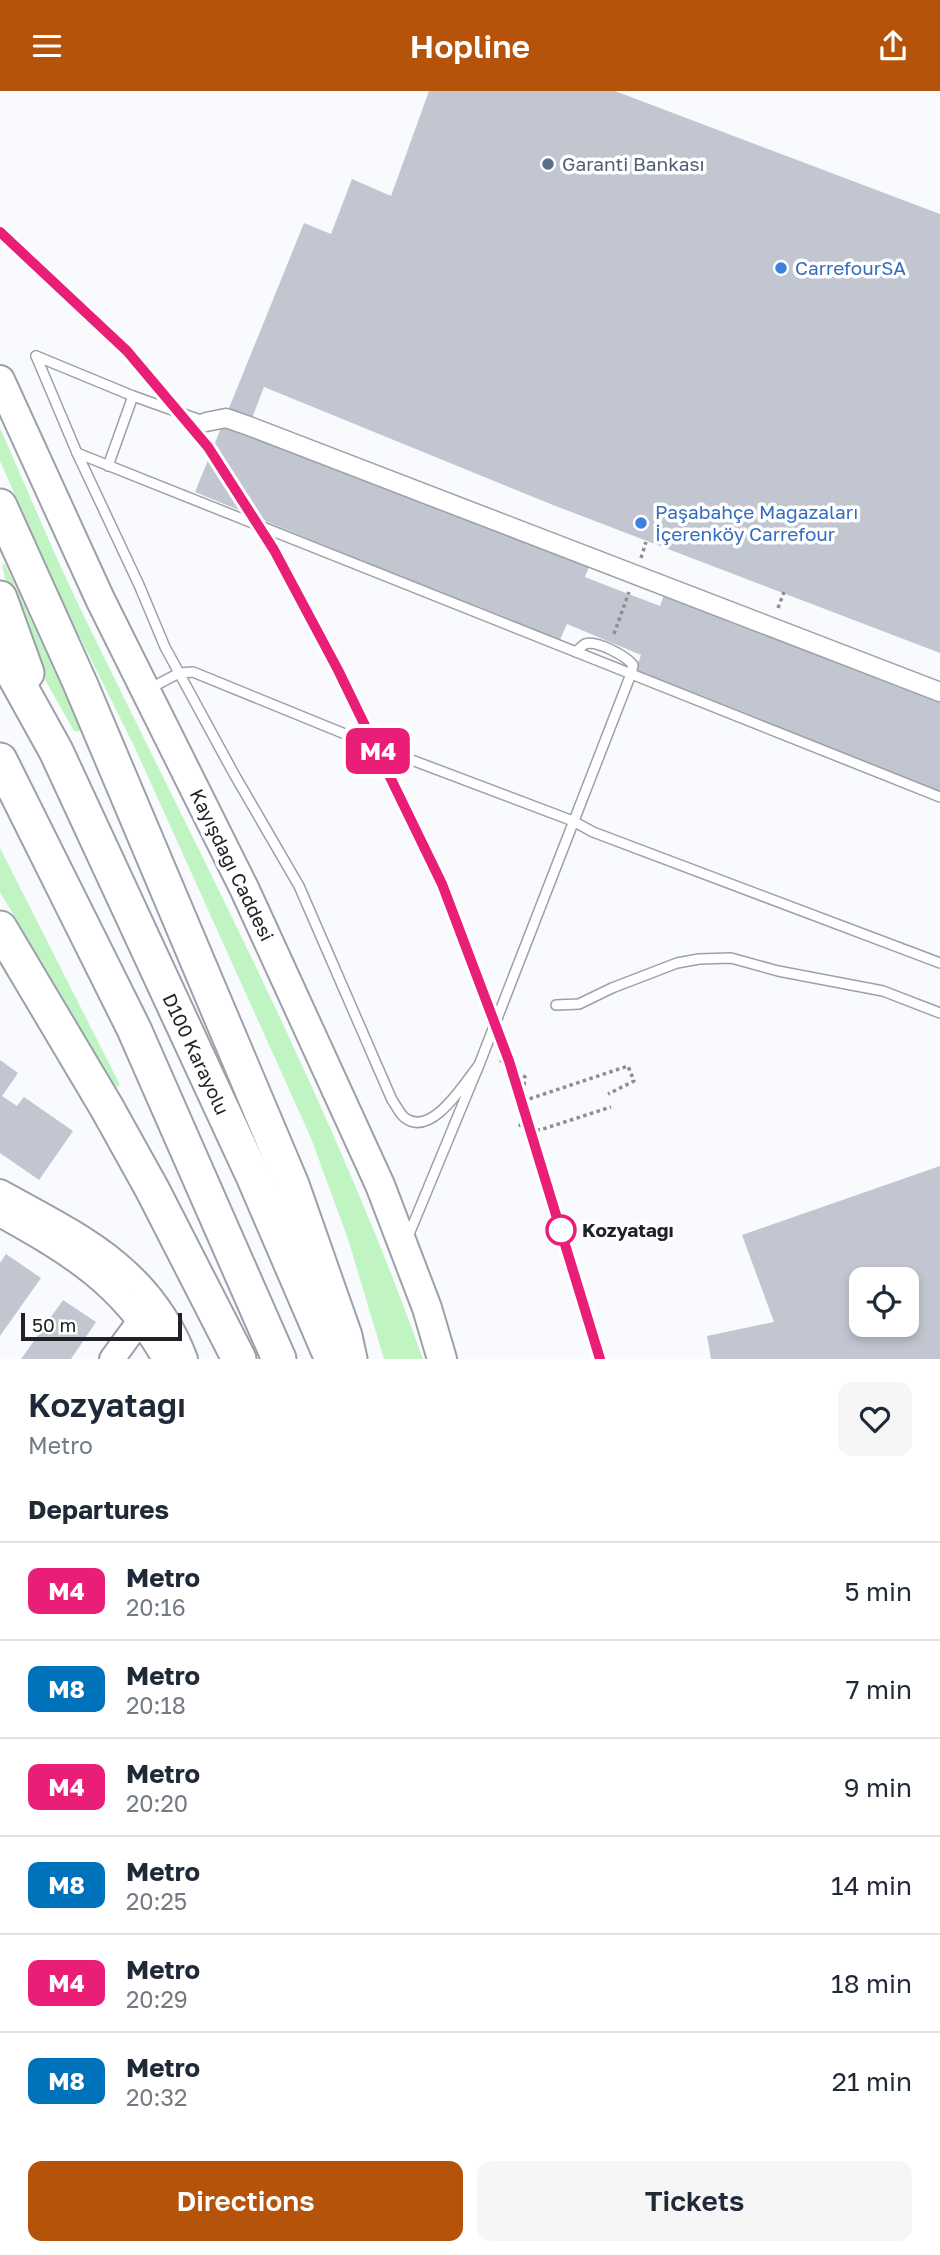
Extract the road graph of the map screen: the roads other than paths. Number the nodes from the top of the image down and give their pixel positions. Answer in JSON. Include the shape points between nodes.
{"nodes":[{"id":1,"x":0,"y":380,"type":"edge"},
{"id":2,"x":133,"y":396,"type":"junction"},
{"id":3,"x":206,"y":422,"type":"joint"},
{"id":4,"x":77,"y":453,"type":"junction"},
{"id":5,"x":108,"y":466,"type":"junction"},
{"id":6,"x":0,"y":506,"type":"edge"},
{"id":7,"x":0,"y":598,"type":"edge"},
{"id":8,"x":0,"y":649,"type":"edge"},
{"id":9,"x":576,"y":652,"type":"junction"},
{"id":10,"x":179,"y":673,"type":"junction"},
{"id":11,"x":631,"y":674,"type":"junction"},
{"id":12,"x":146,"y":690,"type":"junction"},
{"id":13,"x":940,"y":692,"type":"edge"},
{"id":14,"x":56,"y":751,"type":"junction"},
{"id":15,"x":0,"y":760,"type":"edge"},
{"id":16,"x":940,"y":797,"type":"edge"},
{"id":17,"x":573,"y":821,"type":"junction"},
{"id":18,"x":0,"y":928,"type":"edge"},
{"id":19,"x":940,"y":963,"type":"edge"},
{"id":20,"x":556,"y":1005,"type":"dead end"},
{"id":21,"x":940,"y":1013,"type":"edge"},
{"id":22,"x":479,"y":1065,"type":"junction"},
{"id":23,"x":0,"y":1192,"type":"edge"},
{"id":24,"x":0,"y":1214,"type":"edge"},
{"id":25,"x":404,"y":1247,"type":"junction"},
{"id":26,"x":129,"y":1272,"type":"junction"},
{"id":27,"x":106,"y":1282,"type":"junction"},
{"id":28,"x":140,"y":1321,"type":"junction"},
{"id":29,"x":111,"y":1359,"type":"edge"},
{"id":30,"x":119,"y":1359,"type":"edge"},
{"id":31,"x":162,"y":1359,"type":"edge"},
{"id":32,"x":185,"y":1359,"type":"edge"},
{"id":33,"x":239,"y":1359,"type":"edge"},
{"id":34,"x":279,"y":1359,"type":"edge"},
{"id":35,"x":331,"y":1359,"type":"edge"},
{"id":36,"x":350,"y":1359,"type":"edge"},
{"id":37,"x":442,"y":1359,"type":"edge"}],
"edges":[{"from":1,"to":12,"type":"main road","name":"Kayışdağı Caddesi"},
{"from":2,"to":3,"type":"lane"},
{"from":2,"to":4,"type":"lane","via":[[36,356]]},
{"from":2,"to":5,"type":"lane"},
{"from":3,"to":13,"type":"street","via":[[226,418],[249,426]]},
{"from":4,"to":5,"type":"lane"},
{"from":4,"to":10,"type":"lane"},
{"from":5,"to":9,"type":"lane"},
{"from":6,"to":36,"type":"highway","via":[[80,683],[292,1185]]},
{"from":7,"to":14,"type":"highway"},
{"from":8,"to":14,"type":"highway"},
{"from":9,"to":11,"type":"lane"},
{"from":9,"to":11,"type":"lane","via":[[585,644],[608,649],[627,657],[634,665]]},
{"from":10,"to":12,"type":"lane"},
{"from":10,"to":17,"type":"lane","via":[[214,679],[341,733]]},
{"from":10,"to":22,"type":"lane","via":[[299,886],[392,1100],[406,1119],[428,1121],[439,1115]]},
{"from":11,"to":16,"type":"lane"},
{"from":11,"to":17,"type":"lane"},
{"from":12,"to":25,"type":"main road","name":"Kayışdağı Caddesi","via":[[281,968]]},
{"from":14,"to":35,"type":"highway","name":"D100 Karayolu","via":[[253,1177]]},
{"from":15,"to":34,"type":"highway","via":[[134,1029]]},
{"from":17,"to":19,"type":"lane"},
{"from":17,"to":22,"type":"lane"},
{"from":18,"to":33,"type":"highway","via":[[152,1189]]},
{"from":20,"to":21,"type":"lane","via":[[579,1004],[677,963],[731,958],[883,991]]},
{"from":22,"to":25,"type":"lane"},
{"from":23,"to":26,"type":"main road","via":[[81,1237]]},
{"from":24,"to":27,"type":"main road","via":[[57,1246]]},
{"from":25,"to":37,"type":"main road","name":"Kayışdağı Caddesi"},
{"from":26,"to":28,"type":"main road","via":[[144,1301]]},
{"from":26,"to":32,"type":"main road","via":[[167,1318]]},
{"from":27,"to":28,"type":"main road"},
{"from":27,"to":29,"type":"main road","via":[[119,1314]]},
{"from":28,"to":29,"type":"main road"},
{"from":28,"to":31,"type":"main road"},
{"from":30,"to":31,"type":"main road","via":[[137,1354]]}]}
